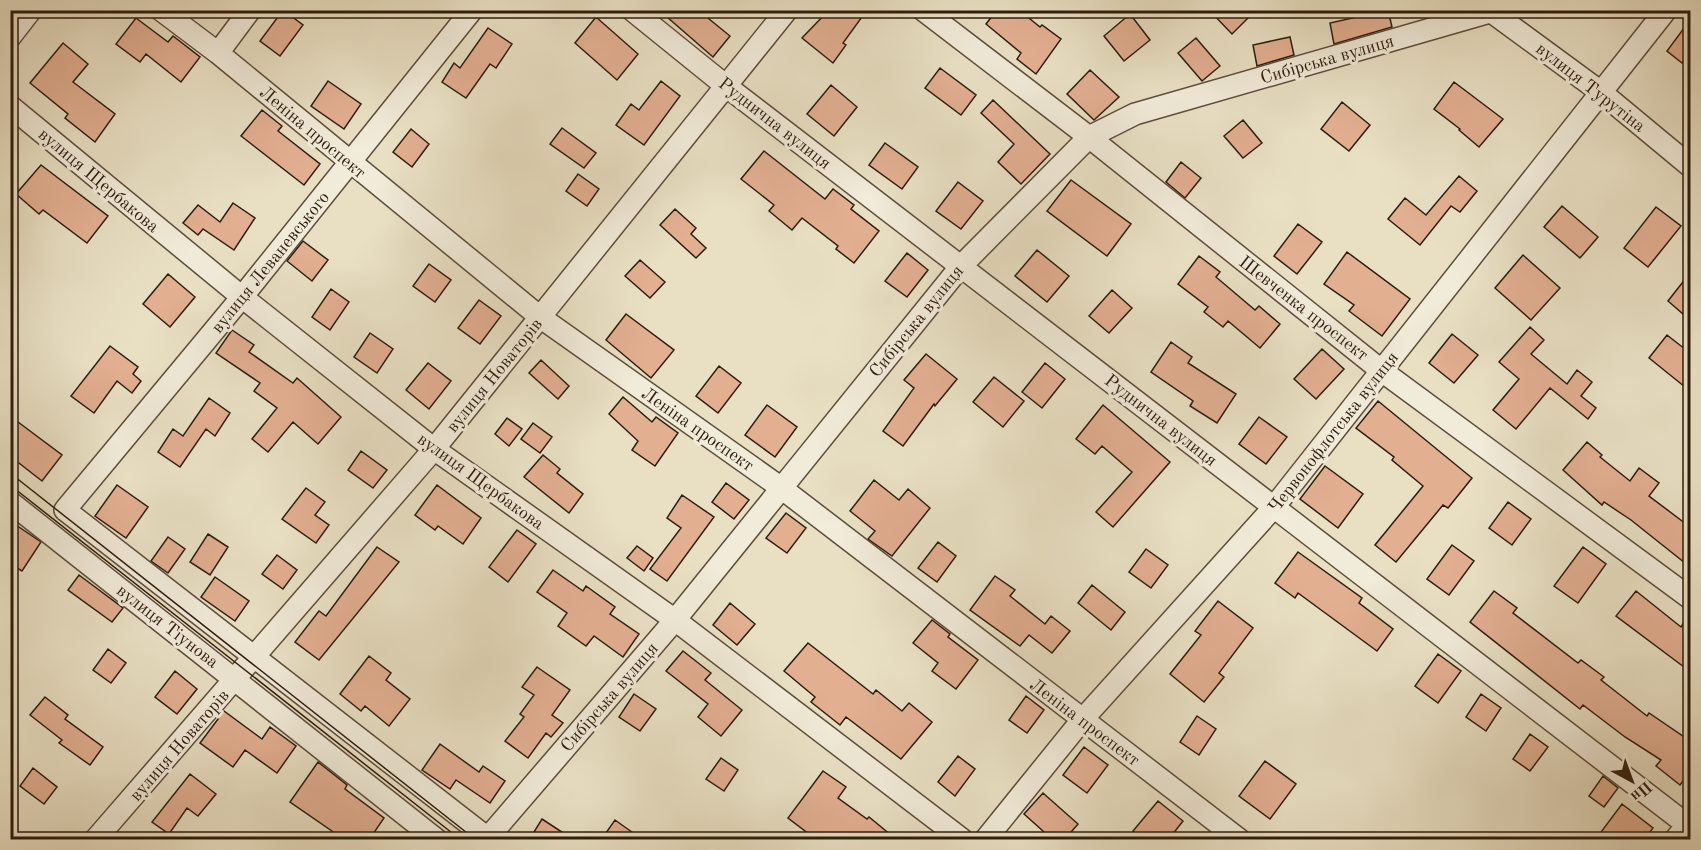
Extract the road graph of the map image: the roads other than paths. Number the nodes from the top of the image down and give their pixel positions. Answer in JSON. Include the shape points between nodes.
{"nodes":[{"id":1,"x":32,"y":10,"type":"edge"},
{"id":2,"x":161,"y":10,"type":"edge"},
{"id":3,"x":250,"y":10,"type":"edge"},
{"id":4,"x":472,"y":10,"type":"edge"},
{"id":5,"x":632,"y":10,"type":"edge"},
{"id":6,"x":788,"y":10,"type":"edge"},
{"id":7,"x":923,"y":10,"type":"edge"},
{"id":8,"x":1666,"y":10,"type":"edge"},
{"id":9,"x":1490,"y":11,"type":"edge"},
{"id":10,"x":10,"y":37,"type":"edge"},
{"id":11,"x":218,"y":53,"type":"junction"},
{"id":12,"x":726,"y":86,"type":"junction"},
{"id":13,"x":1602,"y":93,"type":"junction"},
{"id":14,"x":10,"y":106,"type":"edge"},
{"id":15,"x":1089,"y":137,"type":"junction"},
{"id":16,"x":350,"y":164,"type":"junction"},
{"id":17,"x":1690,"y":166,"type":"edge"},
{"id":18,"x":961,"y":266,"type":"junction"},
{"id":19,"x":242,"y":297,"type":"junction"},
{"id":20,"x":540,"y":317,"type":"junction"},
{"id":21,"x":1382,"y":371,"type":"junction"},
{"id":22,"x":434,"y":449,"type":"junction"},
{"id":23,"x":780,"y":487,"type":"junction"},
{"id":24,"x":10,"y":502,"type":"edge"},
{"id":25,"x":1274,"y":507,"type":"junction"},
{"id":26,"x":1690,"y":598,"type":"edge"},
{"id":27,"x":675,"y":620,"type":"junction"},
{"id":28,"x":255,"y":658,"type":"junction"},
{"id":29,"x":236,"y":680,"type":"junction"},
{"id":30,"x":1082,"y":720,"type":"junction"},
{"id":31,"x":1686,"y":828,"type":"edge"},
{"id":32,"x":488,"y":839,"type":"edge"},
{"id":33,"x":95,"y":840,"type":"edge"},
{"id":34,"x":437,"y":840,"type":"edge"},
{"id":35,"x":963,"y":840,"type":"edge"},
{"id":36,"x":985,"y":840,"type":"edge"},
{"id":37,"x":1240,"y":840,"type":"edge"}],
"edges":[{"from":1,"to":10,"type":"street"},
{"from":2,"to":11,"type":"street","name":"Леніна проспект"},
{"from":3,"to":11,"type":"street"},
{"from":4,"to":16,"type":"street","name":"вулиця Леваневського"},
{"from":5,"to":12,"type":"street","name":"Руднична вулиця"},
{"from":6,"to":12,"type":"street","name":"вулиця Новаторів"},
{"from":7,"to":15,"type":"street","name":"Шевченка проспект"},
{"from":8,"to":13,"type":"street","name":"Червонофлотська вулиця"},
{"from":9,"to":13,"type":"street","name":"вулиця Турутіна"},
{"from":9,"to":15,"type":"street","name":"Сибірська вулиця","via":[[1136,114]]},
{"from":11,"to":16,"type":"street","name":"Леніна проспект"},
{"from":12,"to":18,"type":"street","name":"Руднична вулиця"},
{"from":12,"to":20,"type":"street","name":"вулиця Новаторів"},
{"from":13,"to":17,"type":"street","name":"вулиця Турутіна"},
{"from":13,"to":21,"type":"street","name":"Червонофлотська вулиця"},
{"from":14,"to":19,"type":"street","name":"вулиця Щербакова"},
{"from":15,"to":18,"type":"street","name":"Сибірська вулиця"},
{"from":15,"to":21,"type":"street","name":"Шевченка проспект"},
{"from":16,"to":19,"type":"street","name":"вулиця Леваневського"},
{"from":16,"to":20,"type":"street","name":"Леніна проспект"},
{"from":18,"to":23,"type":"street","name":"Сибірська вулиця"},
{"from":18,"to":25,"type":"street","name":"Руднична вулиця"},
{"from":19,"to":22,"type":"street","name":"вулиця Щербакова"},
{"from":19,"to":28,"type":"street","name":"вулиця Леваневського","via":[[65,510]]},
{"from":20,"to":22,"type":"street","name":"вулиця Новаторів"},
{"from":20,"to":23,"type":"street","name":"Леніна проспект"},
{"from":21,"to":25,"type":"street","name":"Червонофлотська вулиця"},
{"from":21,"to":26,"type":"street","name":"Шевченка проспект"},
{"from":22,"to":27,"type":"street","name":"вулиця Щербакова"},
{"from":22,"to":28,"type":"street","name":"вулиця Новаторів"},
{"from":23,"to":27,"type":"street","name":"Сибірська вулиця"},
{"from":23,"to":30,"type":"street","name":"Леніна проспект"},
{"from":24,"to":29,"type":"street","name":"вулиця Тіунова"},
{"from":25,"to":30,"type":"street","name":"Червонофлотська вулиця"},
{"from":25,"to":31,"type":"street","name":"Руднична вулиця"},
{"from":27,"to":32,"type":"street","name":"Сибірська вулиця"},
{"from":27,"to":35,"type":"street","name":"вулиця Щербакова"},
{"from":28,"to":29,"type":"street","name":"вулиця Новаторів"},
{"from":28,"to":32,"type":"street"},
{"from":29,"to":33,"type":"street","name":"вулиця Новаторів"},
{"from":29,"to":34,"type":"street","name":"вулиця Тіунова"},
{"from":30,"to":36,"type":"street","name":"Червонофлотська вулиця"},
{"from":30,"to":37,"type":"street","name":"Леніна проспект"}]}
